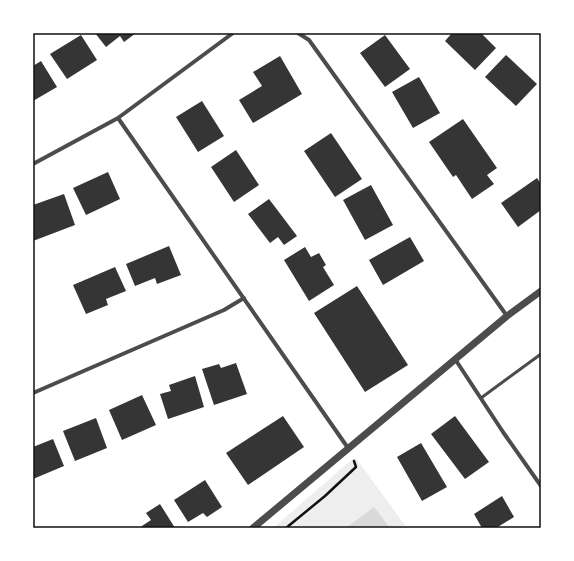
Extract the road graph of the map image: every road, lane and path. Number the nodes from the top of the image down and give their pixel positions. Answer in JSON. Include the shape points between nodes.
{"nodes":[{"id":1,"x":233,"y":33,"type":"edge"},
{"id":2,"x":298,"y":33,"type":"edge"},
{"id":3,"x":118,"y":118,"type":"junction"},
{"id":4,"x":33,"y":164,"type":"edge"},
{"id":5,"x":541,"y":291,"type":"edge"},
{"id":6,"x":244,"y":298,"type":"junction"},
{"id":7,"x":507,"y":316,"type":"junction"},
{"id":8,"x":541,"y":354,"type":"edge"},
{"id":9,"x":455,"y":359,"type":"junction"},
{"id":10,"x":33,"y":393,"type":"edge"},
{"id":11,"x":480,"y":398,"type":"junction"},
{"id":12,"x":348,"y":448,"type":"junction"},
{"id":13,"x":541,"y":486,"type":"edge"},
{"id":14,"x":253,"y":528,"type":"edge"},
{"id":15,"x":286,"y":528,"type":"edge"}],
"edges":[{"from":1,"to":3,"type":"street"},
{"from":2,"to":7,"type":"street","via":[[308,40]]},
{"from":3,"to":4,"type":"street"},
{"from":3,"to":6,"type":"street"},
{"from":5,"to":7,"type":"street"},
{"from":6,"to":10,"type":"street","via":[[224,310]]},
{"from":6,"to":12,"type":"street"},
{"from":7,"to":9,"type":"street"},
{"from":8,"to":11,"type":"lane"},
{"from":9,"to":11,"type":"street"},
{"from":9,"to":12,"type":"street"},
{"from":11,"to":13,"type":"street"},
{"from":12,"to":14,"type":"street"},
{"from":12,"to":15,"type":"path","via":[[356,467]]}]}
